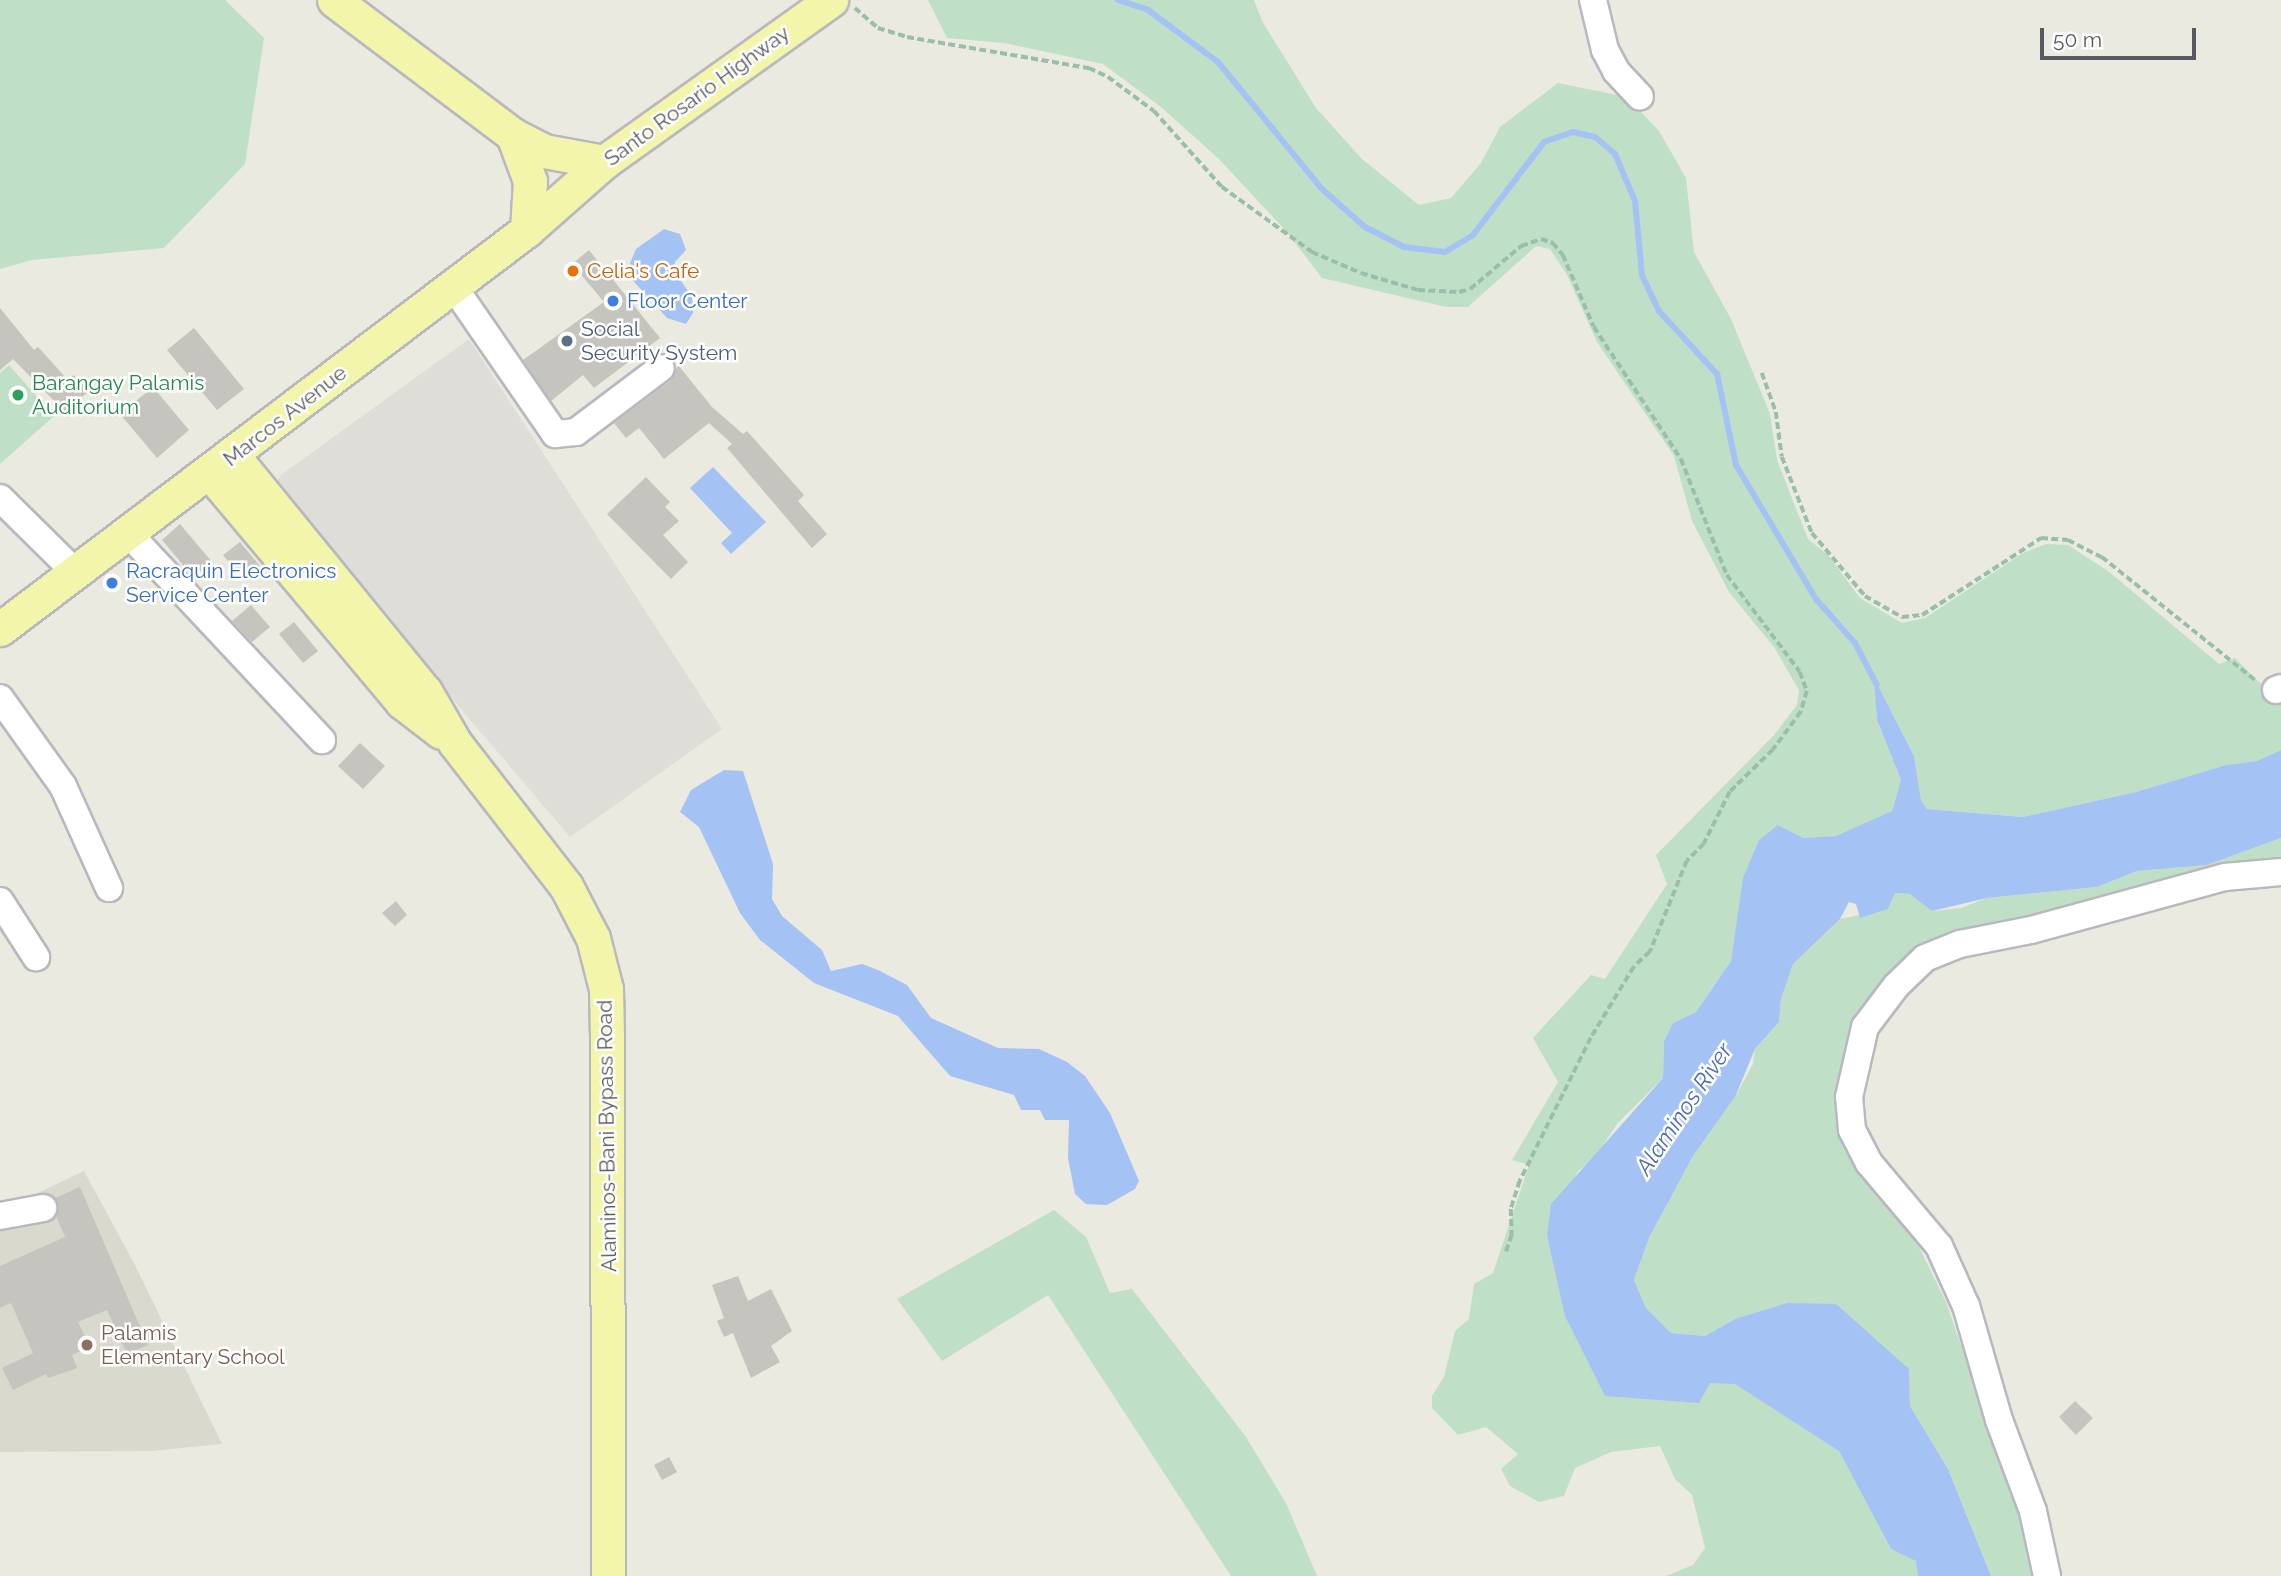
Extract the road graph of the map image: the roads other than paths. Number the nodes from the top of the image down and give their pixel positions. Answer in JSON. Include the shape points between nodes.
{"nodes":[{"id":1,"x":334,"y":0,"type":"edge"},
{"id":2,"x":831,"y":0,"type":"edge"},
{"id":3,"x":1593,"y":0,"type":"edge"},
{"id":4,"x":1640,"y":97,"type":"dead end"},
{"id":5,"x":513,"y":135,"type":"junction"},
{"id":6,"x":544,"y":150,"type":"junction"},
{"id":7,"x":604,"y":162,"type":"junction"},
{"id":8,"x":565,"y":195,"type":"junction"},
{"id":9,"x":527,"y":230,"type":"junction"},
{"id":10,"x":453,"y":286,"type":"junction"},
{"id":11,"x":661,"y":368,"type":"dead end"},
{"id":12,"x":222,"y":465,"type":"junction"},
{"id":13,"x":0,"y":498,"type":"edge"},
{"id":14,"x":128,"y":533,"type":"junction"},
{"id":15,"x":74,"y":571,"type":"junction"},
{"id":16,"x":0,"y":629,"type":"edge"},
{"id":17,"x":0,"y":698,"type":"edge"},
{"id":18,"x":322,"y":740,"type":"dead end"},
{"id":19,"x":2281,"y":872,"type":"edge"},
{"id":20,"x":109,"y":888,"type":"dead end"},
{"id":21,"x":0,"y":901,"type":"edge"},
{"id":22,"x":36,"y":957,"type":"dead end"},
{"id":23,"x":43,"y":1208,"type":"dead end"},
{"id":24,"x":0,"y":1216,"type":"edge"},
{"id":25,"x":608,"y":1576,"type":"edge"},
{"id":26,"x":2047,"y":1576,"type":"edge"}],
"edges":[{"from":1,"to":5,"type":"main road"},
{"from":2,"to":7,"type":"main road","name":"Santo Rosario Highway"},
{"from":3,"to":4,"type":"street","via":[[1605,50],[1616,71]]},
{"from":5,"to":6,"type":"main road"},
{"from":5,"to":8,"type":"main road"},
{"from":5,"to":9,"type":"main road","via":[[530,181]]},
{"from":6,"to":7,"type":"main road"},
{"from":6,"to":8,"type":"main road"},
{"from":7,"to":8,"type":"main road","name":"Santo Rosario Highway"},
{"from":8,"to":9,"type":"main road","name":"Marcos Avenue"},
{"from":9,"to":10,"type":"main road","name":"Marcos Avenue"},
{"from":10,"to":11,"type":"street","via":[[555,434],[576,432]]},
{"from":10,"to":12,"type":"main road","name":"Marcos Avenue"},
{"from":12,"to":14,"type":"main road","name":"Marcos Avenue"},
{"from":12,"to":25,"type":"main road","name":"Alaminos-Bani Bypass Road","via":[[402,702],[455,743],[566,886],[593,938],[606,989]]},
{"from":13,"to":15,"type":"street"},
{"from":14,"to":15,"type":"main road","name":"Marcos Avenue"},
{"from":14,"to":18,"type":"street"},
{"from":15,"to":16,"type":"main road","name":"Marcos Avenue"},
{"from":17,"to":20,"type":"street","via":[[63,786]]},
{"from":19,"to":26,"type":"street","via":[[2225,877],[2031,930],[1960,944],[1926,958],[1896,986],[1865,1027],[1849,1097],[1852,1130],[1869,1163],[1939,1246],[1966,1306],[1999,1420],[2033,1510]]},
{"from":21,"to":22,"type":"street"},
{"from":23,"to":24,"type":"street"}]}
